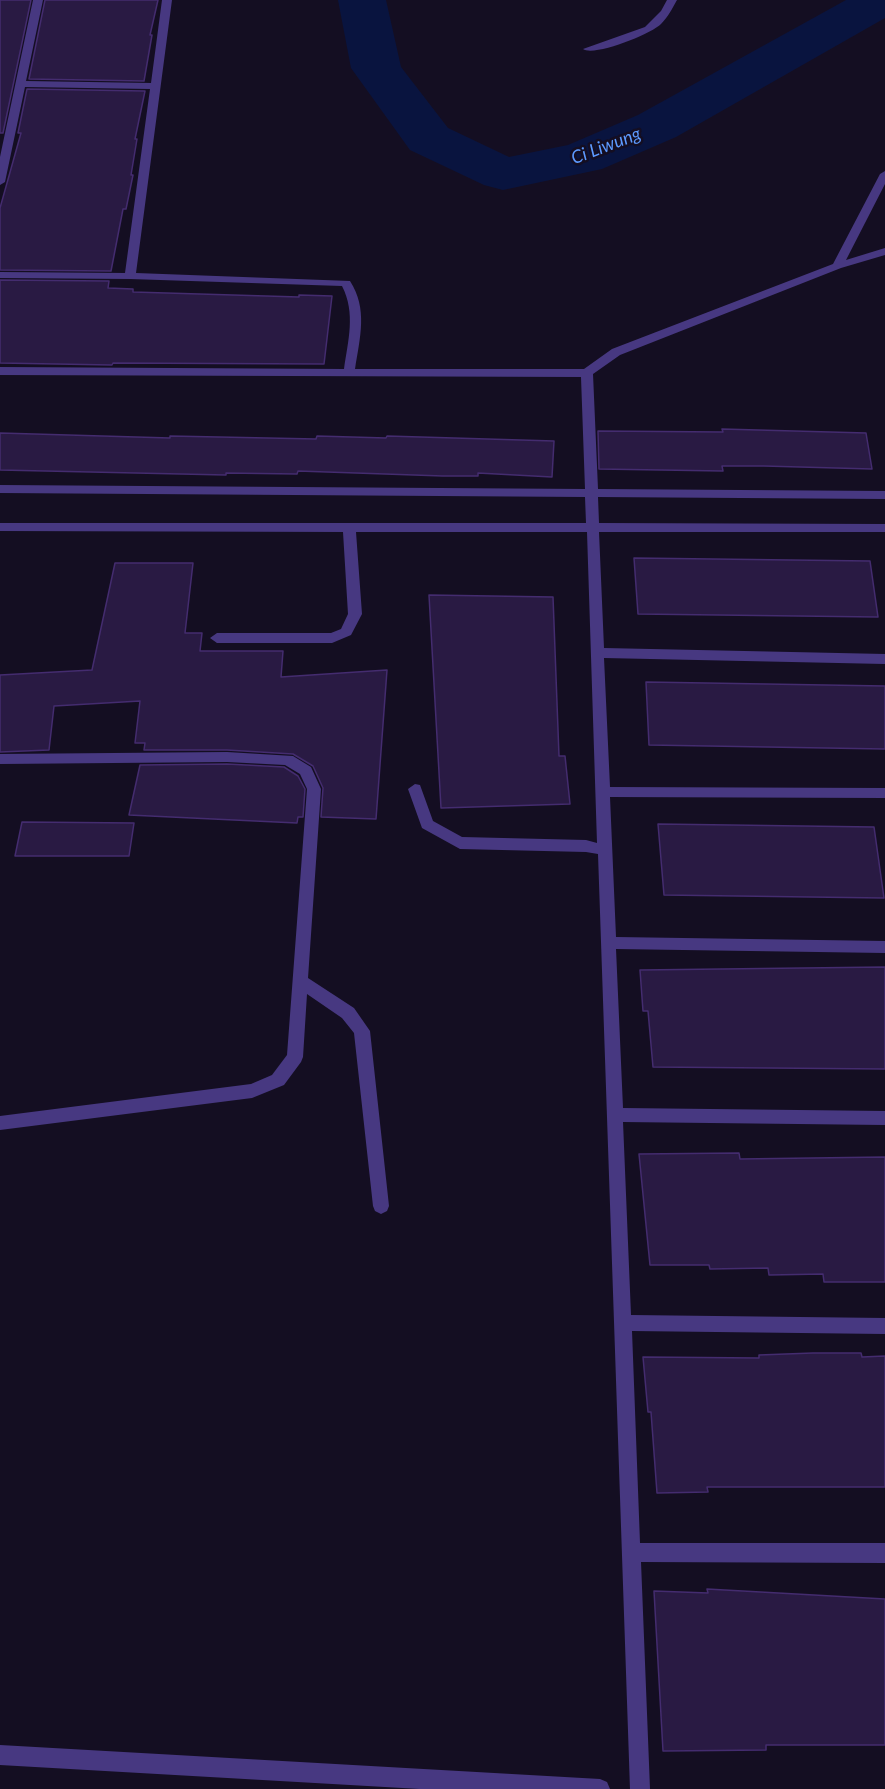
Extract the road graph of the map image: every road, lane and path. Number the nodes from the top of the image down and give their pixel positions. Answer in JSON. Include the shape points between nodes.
{"nodes":[{"id":1,"x":38,"y":0,"type":"edge"},
{"id":2,"x":167,"y":0,"type":"edge"},
{"id":3,"x":672,"y":0,"type":"edge"},
{"id":4,"x":588,"y":49,"type":"dead end"},
{"id":5,"x":20,"y":84,"type":"junction"},
{"id":6,"x":154,"y":86,"type":"junction"},
{"id":7,"x":885,"y":174,"type":"edge"},
{"id":8,"x":0,"y":182,"type":"edge"},
{"id":9,"x":885,"y":251,"type":"edge"},
{"id":10,"x":837,"y":266,"type":"junction"},
{"id":11,"x":0,"y":275,"type":"edge"},
{"id":12,"x":130,"y":276,"type":"junction"},
{"id":13,"x":0,"y":371,"type":"edge"},
{"id":14,"x":349,"y":371,"type":"junction"},
{"id":15,"x":587,"y":374,"type":"junction"},
{"id":16,"x":0,"y":489,"type":"edge"},
{"id":17,"x":591,"y":493,"type":"junction"},
{"id":18,"x":885,"y":495,"type":"edge"},
{"id":19,"x":0,"y":527,"type":"edge"},
{"id":20,"x":349,"y":527,"type":"junction"},
{"id":21,"x":593,"y":528,"type":"junction"},
{"id":22,"x":885,"y":528,"type":"edge"},
{"id":23,"x":217,"y":638,"type":"dead end"},
{"id":24,"x":597,"y":653,"type":"junction"},
{"id":25,"x":885,"y":659,"type":"edge"},
{"id":26,"x":0,"y":759,"type":"edge"},
{"id":27,"x":415,"y":789,"type":"dead end"},
{"id":28,"x":603,"y":792,"type":"junction"},
{"id":29,"x":885,"y":793,"type":"edge"},
{"id":30,"x":605,"y":850,"type":"junction"},
{"id":31,"x":608,"y":944,"type":"junction"},
{"id":32,"x":885,"y":947,"type":"edge"},
{"id":33,"x":300,"y":981,"type":"junction"},
{"id":34,"x":614,"y":1115,"type":"junction"},
{"id":35,"x":885,"y":1118,"type":"edge"},
{"id":36,"x":0,"y":1123,"type":"edge"},
{"id":37,"x":381,"y":1206,"type":"dead end"},
{"id":38,"x":623,"y":1323,"type":"junction"},
{"id":39,"x":885,"y":1326,"type":"edge"},
{"id":40,"x":632,"y":1552,"type":"junction"},
{"id":41,"x":885,"y":1553,"type":"edge"},
{"id":42,"x":0,"y":1755,"type":"edge"},
{"id":43,"x":600,"y":1789,"type":"edge"},
{"id":44,"x":640,"y":1789,"type":"edge"}],
"edges":[{"from":1,"to":5,"type":"street"},
{"from":2,"to":6,"type":"street"},
{"from":3,"to":4,"type":"street","via":[[660,22],[642,33]]},
{"from":5,"to":6,"type":"street"},
{"from":5,"to":8,"type":"street"},
{"from":6,"to":12,"type":"street"},
{"from":7,"to":10,"type":"street"},
{"from":9,"to":10,"type":"street"},
{"from":10,"to":15,"type":"street","via":[[616,352]]},
{"from":11,"to":12,"type":"street"},
{"from":12,"to":14,"type":"street","via":[[346,284],[358,310]]},
{"from":13,"to":14,"type":"street"},
{"from":14,"to":15,"type":"street"},
{"from":15,"to":17,"type":"street"},
{"from":16,"to":17,"type":"street"},
{"from":17,"to":18,"type":"street"},
{"from":17,"to":21,"type":"street"},
{"from":19,"to":20,"type":"street"},
{"from":20,"to":21,"type":"street"},
{"from":20,"to":23,"type":"street","via":[[355,614],[346,632],[332,638]]},
{"from":21,"to":22,"type":"street"},
{"from":21,"to":24,"type":"street"},
{"from":24,"to":25,"type":"street"},
{"from":24,"to":28,"type":"street"},
{"from":26,"to":33,"type":"street","via":[[227,757],[288,760],[306,771],[314,789]]},
{"from":27,"to":30,"type":"street","via":[[427,824],[460,843],[586,846]]},
{"from":28,"to":29,"type":"street"},
{"from":28,"to":30,"type":"street"},
{"from":30,"to":31,"type":"street"},
{"from":31,"to":32,"type":"street"},
{"from":31,"to":34,"type":"street"},
{"from":33,"to":36,"type":"street","via":[[295,1057],[278,1080],[252,1091]]},
{"from":33,"to":37,"type":"street","via":[[348,1013],[362,1030]]},
{"from":34,"to":35,"type":"street"},
{"from":34,"to":38,"type":"street"},
{"from":38,"to":39,"type":"street"},
{"from":38,"to":40,"type":"street"},
{"from":40,"to":41,"type":"street"},
{"from":40,"to":44,"type":"street"},
{"from":42,"to":43,"type":"street"}]}
